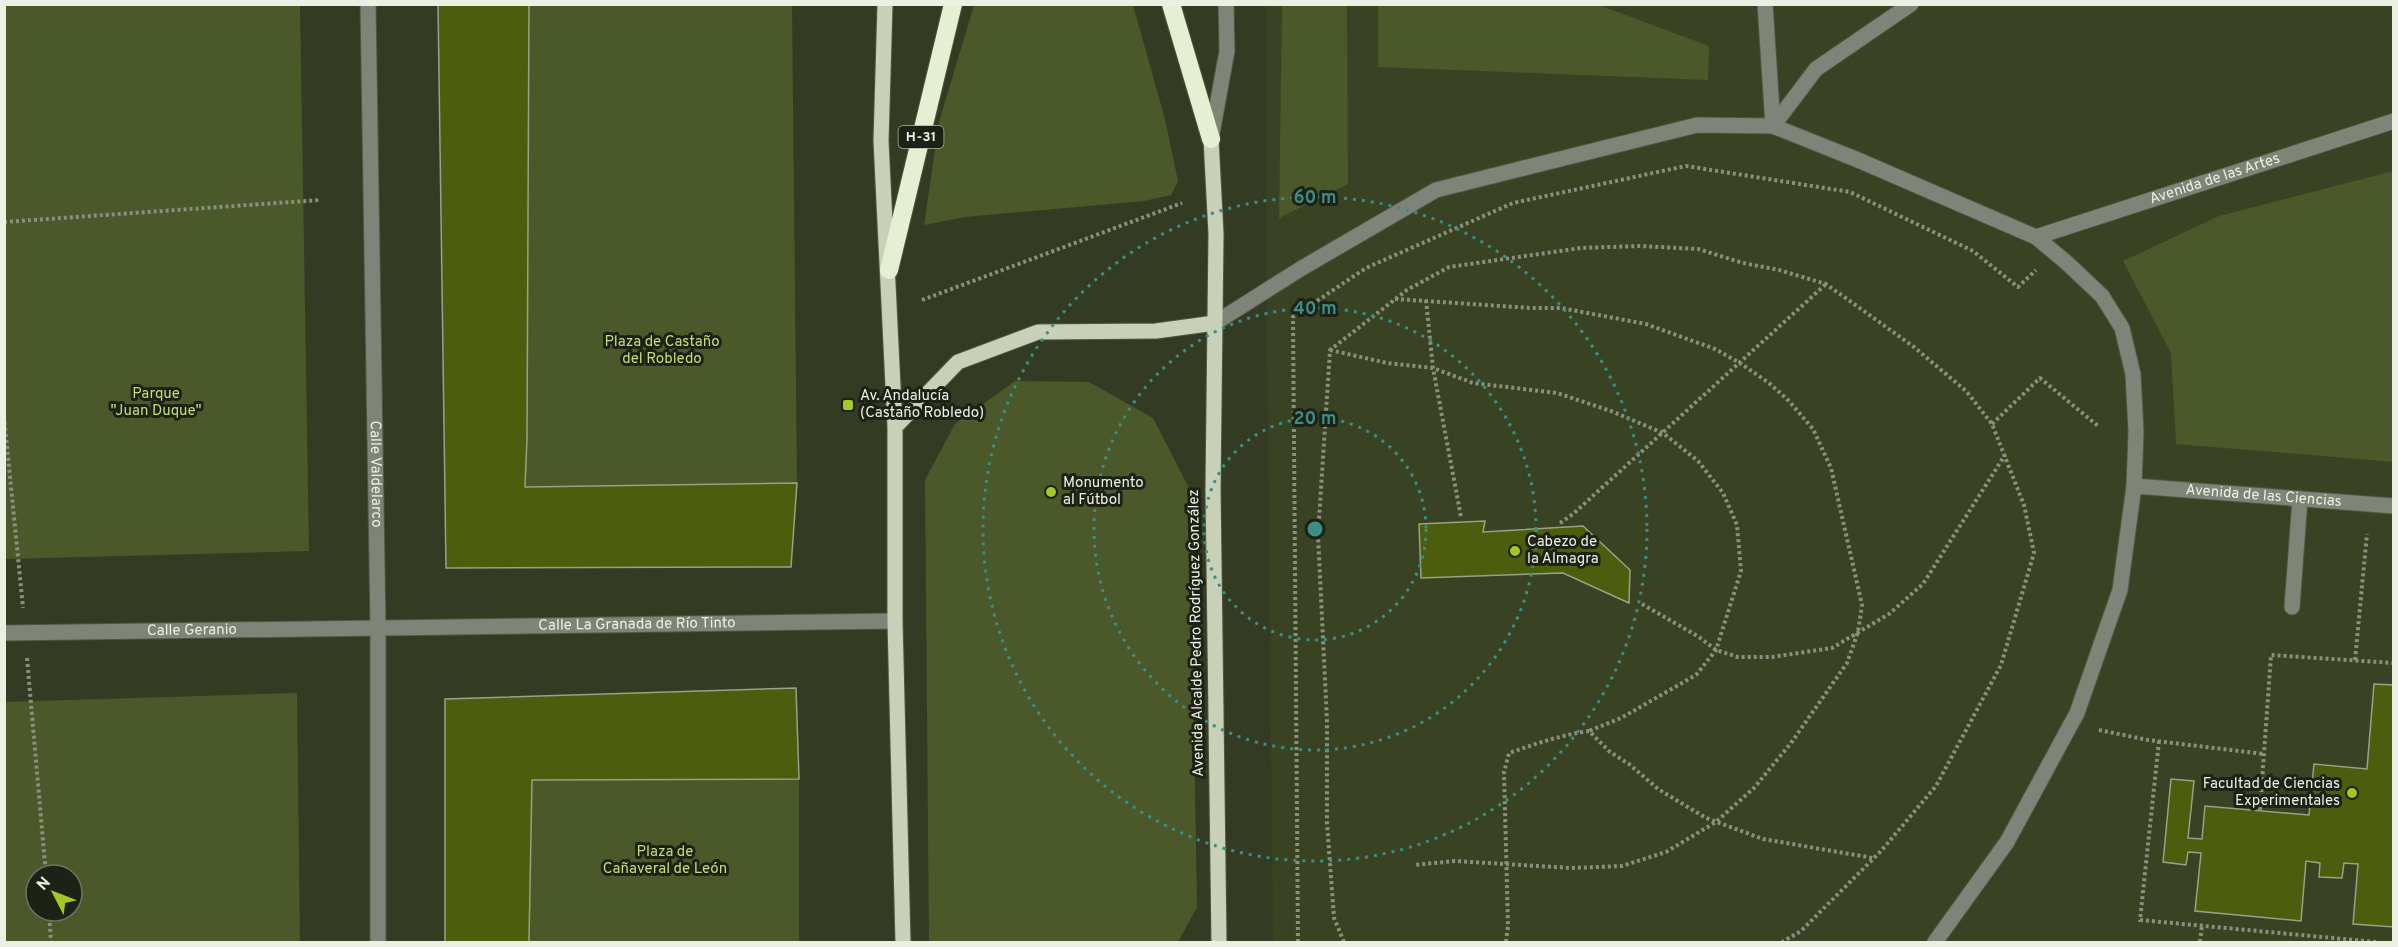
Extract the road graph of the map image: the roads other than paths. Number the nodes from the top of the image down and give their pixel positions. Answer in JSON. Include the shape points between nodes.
{"nodes":[{"id":1,"x":368,"y":4,"type":"edge"},
{"id":2,"x":885,"y":4,"type":"edge"},
{"id":3,"x":953,"y":4,"type":"edge"},
{"id":4,"x":1171,"y":4,"type":"edge"},
{"id":5,"x":1226,"y":4,"type":"edge"},
{"id":6,"x":1765,"y":4,"type":"edge"},
{"id":7,"x":1911,"y":4,"type":"edge"},
{"id":8,"x":2394,"y":122,"type":"edge"},
{"id":9,"x":1773,"y":126,"type":"junction"},
{"id":10,"x":1211,"y":139,"type":"junction"},
{"id":11,"x":2036,"y":237,"type":"junction"},
{"id":12,"x":889,"y":270,"type":"junction"},
{"id":13,"x":1215,"y":323,"type":"junction"},
{"id":14,"x":895,"y":427,"type":"junction"},
{"id":15,"x":2134,"y":486,"type":"junction"},
{"id":16,"x":2300,"y":499,"type":"junction"},
{"id":17,"x":2394,"y":506,"type":"edge"},
{"id":18,"x":2292,"y":607,"type":"dead end"},
{"id":19,"x":895,"y":621,"type":"junction"},
{"id":20,"x":378,"y":628,"type":"junction"},
{"id":21,"x":4,"y":633,"type":"edge"},
{"id":22,"x":378,"y":942,"type":"edge"},
{"id":23,"x":903,"y":942,"type":"edge"},
{"id":24,"x":1219,"y":942,"type":"edge"},
{"id":25,"x":1935,"y":942,"type":"edge"}],
"edges":[{"from":1,"to":20,"type":"street","name":"Calle Valdelarco"},
{"from":2,"to":12,"type":"main road","via":[[881,141]]},
{"from":3,"to":12,"type":"highway","number":"H-31"},
{"from":4,"to":10,"type":"highway"},
{"from":5,"to":10,"type":"street","name":"Avenida Alcalde Pedro Rodríguez González","via":[[1227,51]]},
{"from":6,"to":9,"type":"street"},
{"from":7,"to":9,"type":"street","via":[[1816,69]]},
{"from":8,"to":11,"type":"street","name":"Avenida de las Artes"},
{"from":9,"to":11,"type":"street"},
{"from":9,"to":13,"type":"street","via":[[1697,125],[1436,190]]},
{"from":10,"to":13,"type":"main road","name":"Avenida Alcalde Pedro Rodríguez González"},
{"from":11,"to":15,"type":"street","via":[[2102,296],[2122,328],[2133,374]]},
{"from":12,"to":14,"type":"main road"},
{"from":13,"to":14,"type":"main road","via":[[1156,331],[1038,332],[958,362]]},
{"from":13,"to":24,"type":"main road","name":"Avenida Alcalde Pedro Rodríguez González","via":[[1213,489]]},
{"from":14,"to":19,"type":"main road"},
{"from":15,"to":16,"type":"street","name":"Avenida de las Ciencias"},
{"from":15,"to":25,"type":"street","via":[[2120,590],[2077,713],[2007,842]]},
{"from":16,"to":17,"type":"street","name":"Avenida de las Ciencias"},
{"from":16,"to":18,"type":"street"},
{"from":19,"to":20,"type":"street","name":"Calle La Granada de Río Tinto"},
{"from":19,"to":23,"type":"main road"},
{"from":20,"to":21,"type":"street","name":"Calle Geranio"},
{"from":20,"to":22,"type":"street","name":"Calle Valdelarco"}]}
